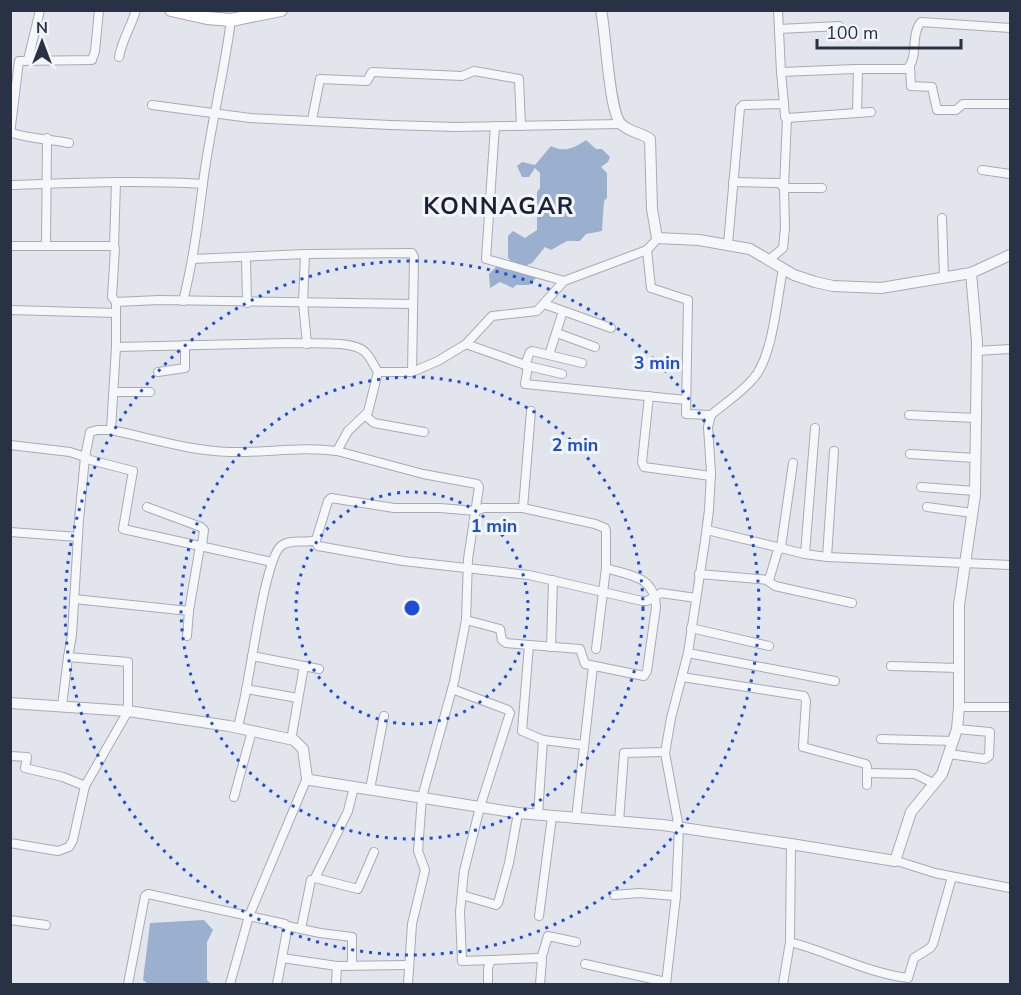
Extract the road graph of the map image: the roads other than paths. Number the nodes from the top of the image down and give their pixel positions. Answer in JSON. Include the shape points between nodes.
{"nodes":[{"id":1,"x":40,"y":10,"type":"edge"},
{"id":2,"x":99,"y":10,"type":"edge"},
{"id":3,"x":136,"y":10,"type":"edge"},
{"id":4,"x":171,"y":10,"type":"edge"},
{"id":5,"x":281,"y":10,"type":"edge"},
{"id":6,"x":601,"y":10,"type":"edge"},
{"id":7,"x":778,"y":10,"type":"edge"},
{"id":8,"x":231,"y":20,"type":"junction"},
{"id":9,"x":839,"y":26,"type":"dead end"},
{"id":10,"x":1011,"y":28,"type":"edge"},
{"id":11,"x":779,"y":29,"type":"junction"},
{"id":12,"x":119,"y":57,"type":"dead end"},
{"id":13,"x":19,"y":60,"type":"edge"},
{"id":14,"x":910,"y":66,"type":"junction"},
{"id":15,"x":858,"y":69,"type":"junction"},
{"id":16,"x":781,"y":72,"type":"junction"},
{"id":17,"x":784,"y":104,"type":"junction"},
{"id":18,"x":1011,"y":104,"type":"edge"},
{"id":19,"x":152,"y":105,"type":"dead end"},
{"id":20,"x":215,"y":112,"type":"junction"},
{"id":21,"x":871,"y":112,"type":"dead end"},
{"id":22,"x":857,"y":113,"type":"junction"},
{"id":23,"x":787,"y":118,"type":"junction"},
{"id":24,"x":312,"y":120,"type":"junction"},
{"id":25,"x":621,"y":124,"type":"junction"},
{"id":26,"x":495,"y":126,"type":"junction"},
{"id":27,"x":521,"y":126,"type":"junction"},
{"id":28,"x":11,"y":133,"type":"edge"},
{"id":29,"x":47,"y":138,"type":"junction"},
{"id":30,"x":69,"y":143,"type":"dead end"},
{"id":31,"x":982,"y":170,"type":"dead end"},
{"id":32,"x":1011,"y":174,"type":"edge"},
{"id":33,"x":116,"y":182,"type":"junction"},
{"id":34,"x":733,"y":182,"type":"junction"},
{"id":35,"x":203,"y":184,"type":"junction"},
{"id":36,"x":10,"y":185,"type":"edge"},
{"id":37,"x":45,"y":185,"type":"junction"},
{"id":38,"x":784,"y":188,"type":"junction"},
{"id":39,"x":822,"y":188,"type":"dead end"},
{"id":40,"x":942,"y":218,"type":"dead end"},
{"id":41,"x":658,"y":238,"type":"junction"},
{"id":42,"x":728,"y":244,"type":"junction"},
{"id":43,"x":10,"y":246,"type":"edge"},
{"id":44,"x":46,"y":246,"type":"junction"},
{"id":45,"x":114,"y":247,"type":"junction"},
{"id":46,"x":648,"y":250,"type":"junction"},
{"id":47,"x":305,"y":254,"type":"junction"},
{"id":48,"x":1011,"y":255,"type":"edge"},
{"id":49,"x":246,"y":257,"type":"junction"},
{"id":50,"x":192,"y":259,"type":"junction"},
{"id":51,"x":770,"y":259,"type":"junction"},
{"id":52,"x":783,"y":269,"type":"junction"},
{"id":53,"x":972,"y":273,"type":"junction"},
{"id":54,"x":944,"y":278,"type":"junction"},
{"id":55,"x":564,"y":281,"type":"junction"},
{"id":56,"x":183,"y":301,"type":"junction"},
{"id":57,"x":116,"y":302,"type":"junction"},
{"id":58,"x":247,"y":303,"type":"junction"},
{"id":59,"x":303,"y":303,"type":"junction"},
{"id":60,"x":413,"y":304,"type":"junction"},
{"id":61,"x":544,"y":304,"type":"junction"},
{"id":62,"x":10,"y":310,"type":"edge"},
{"id":63,"x":564,"y":311,"type":"junction"},
{"id":64,"x":116,"y":313,"type":"junction"},
{"id":65,"x":611,"y":328,"type":"dead end"},
{"id":66,"x":556,"y":333,"type":"junction"},
{"id":67,"x":307,"y":344,"type":"junction"},
{"id":68,"x":185,"y":345,"type":"junction"},
{"id":69,"x":466,"y":345,"type":"junction"},
{"id":70,"x":595,"y":346,"type":"dead end"},
{"id":71,"x":116,"y":347,"type":"junction"},
{"id":72,"x":1011,"y":349,"type":"edge"},
{"id":73,"x":976,"y":351,"type":"junction"},
{"id":74,"x":549,"y":355,"type":"junction"},
{"id":75,"x":582,"y":363,"type":"dead end"},
{"id":76,"x":526,"y":366,"type":"junction"},
{"id":77,"x":158,"y":372,"type":"dead end"},
{"id":78,"x":378,"y":372,"type":"junction"},
{"id":79,"x":412,"y":372,"type":"junction"},
{"id":80,"x":562,"y":374,"type":"dead end"},
{"id":81,"x":115,"y":392,"type":"junction"},
{"id":82,"x":150,"y":392,"type":"dead end"},
{"id":83,"x":649,"y":396,"type":"junction"},
{"id":84,"x":686,"y":400,"type":"junction"},
{"id":85,"x":531,"y":411,"type":"dead end"},
{"id":86,"x":711,"y":415,"type":"junction"},
{"id":87,"x":909,"y":415,"type":"dead end"},
{"id":88,"x":366,"y":416,"type":"junction"},
{"id":89,"x":976,"y":418,"type":"junction"},
{"id":90,"x":815,"y":428,"type":"dead end"},
{"id":91,"x":111,"y":430,"type":"junction"},
{"id":92,"x":424,"y":432,"type":"dead end"},
{"id":93,"x":10,"y":445,"type":"edge"},
{"id":94,"x":337,"y":451,"type":"junction"},
{"id":95,"x":834,"y":451,"type":"dead end"},
{"id":96,"x":910,"y":454,"type":"dead end"},
{"id":97,"x":86,"y":457,"type":"junction"},
{"id":98,"x":975,"y":458,"type":"junction"},
{"id":99,"x":793,"y":463,"type":"dead end"},
{"id":100,"x":711,"y":476,"type":"junction"},
{"id":101,"x":921,"y":487,"type":"dead end"},
{"id":102,"x":975,"y":491,"type":"junction"},
{"id":103,"x":147,"y":507,"type":"dead end"},
{"id":104,"x":927,"y":507,"type":"dead end"},
{"id":105,"x":523,"y":508,"type":"junction"},
{"id":106,"x":476,"y":511,"type":"junction"},
{"id":107,"x":972,"y":513,"type":"junction"},
{"id":108,"x":706,"y":530,"type":"junction"},
{"id":109,"x":10,"y":532,"type":"edge"},
{"id":110,"x":78,"y":537,"type":"junction"},
{"id":111,"x":315,"y":541,"type":"junction"},
{"id":112,"x":201,"y":546,"type":"junction"},
{"id":113,"x":781,"y":548,"type":"junction"},
{"id":114,"x":805,"y":554,"type":"junction"},
{"id":115,"x":827,"y":557,"type":"junction"},
{"id":116,"x":272,"y":562,"type":"junction"},
{"id":117,"x":965,"y":562,"type":"junction"},
{"id":118,"x":1011,"y":565,"type":"edge"},
{"id":119,"x":606,"y":568,"type":"junction"},
{"id":120,"x":468,"y":570,"type":"junction"},
{"id":121,"x":699,"y":574,"type":"junction"},
{"id":122,"x":553,"y":580,"type":"junction"},
{"id":123,"x":768,"y":581,"type":"junction"},
{"id":124,"x":603,"y":592,"type":"junction"},
{"id":125,"x":655,"y":597,"type":"junction"},
{"id":126,"x":696,"y":598,"type":"junction"},
{"id":127,"x":74,"y":599,"type":"junction"},
{"id":128,"x":852,"y":603,"type":"dead end"},
{"id":129,"x":189,"y":611,"type":"junction"},
{"id":130,"x":466,"y":620,"type":"junction"},
{"id":131,"x":691,"y":628,"type":"junction"},
{"id":132,"x":187,"y":636,"type":"dead end"},
{"id":133,"x":529,"y":645,"type":"junction"},
{"id":134,"x":769,"y":646,"type":"dead end"},
{"id":135,"x":551,"y":647,"type":"junction"},
{"id":136,"x":596,"y":649,"type":"dead end"},
{"id":137,"x":688,"y":653,"type":"junction"},
{"id":138,"x":252,"y":656,"type":"junction"},
{"id":139,"x":68,"y":657,"type":"junction"},
{"id":140,"x":304,"y":666,"type":"junction"},
{"id":141,"x":592,"y":666,"type":"junction"},
{"id":142,"x":891,"y":666,"type":"dead end"},
{"id":143,"x":958,"y":668,"type":"junction"},
{"id":144,"x":319,"y":669,"type":"dead end"},
{"id":145,"x":682,"y":677,"type":"junction"},
{"id":146,"x":835,"y":681,"type":"dead end"},
{"id":147,"x":246,"y":689,"type":"junction"},
{"id":148,"x":452,"y":689,"type":"junction"},
{"id":149,"x":298,"y":698,"type":"junction"},
{"id":150,"x":10,"y":703,"type":"edge"},
{"id":151,"x":62,"y":706,"type":"junction"},
{"id":152,"x":959,"y":707,"type":"junction"},
{"id":153,"x":1011,"y":707,"type":"edge"},
{"id":154,"x":128,"y":711,"type":"junction"},
{"id":155,"x":384,"y":716,"type":"dead end"},
{"id":156,"x":238,"y":728,"type":"junction"},
{"id":157,"x":957,"y":729,"type":"junction"},
{"id":158,"x":252,"y":731,"type":"junction"},
{"id":159,"x":881,"y":739,"type":"dead end"},
{"id":160,"x":291,"y":740,"type":"junction"},
{"id":161,"x":543,"y":740,"type":"junction"},
{"id":162,"x":953,"y":741,"type":"junction"},
{"id":163,"x":584,"y":745,"type":"junction"},
{"id":164,"x":665,"y":752,"type":"junction"},
{"id":165,"x":949,"y":754,"type":"junction"},
{"id":166,"x":10,"y":756,"type":"edge"},
{"id":167,"x":867,"y":773,"type":"junction"},
{"id":168,"x":307,"y":778,"type":"junction"},
{"id":169,"x":935,"y":784,"type":"junction"},
{"id":170,"x":867,"y":785,"type":"dead end"},
{"id":171,"x":86,"y":786,"type":"junction"},
{"id":172,"x":354,"y":787,"type":"junction"},
{"id":173,"x":370,"y":789,"type":"junction"},
{"id":174,"x":234,"y":797,"type":"dead end"},
{"id":175,"x":422,"y":797,"type":"junction"},
{"id":176,"x":480,"y":807,"type":"junction"},
{"id":177,"x":518,"y":813,"type":"junction"},
{"id":178,"x":538,"y":815,"type":"junction"},
{"id":179,"x":552,"y":816,"type":"junction"},
{"id":180,"x":576,"y":819,"type":"junction"},
{"id":181,"x":619,"y":822,"type":"junction"},
{"id":182,"x":679,"y":828,"type":"junction"},
{"id":183,"x":10,"y":843,"type":"edge"},
{"id":184,"x":791,"y":844,"type":"junction"},
{"id":185,"x":374,"y":852,"type":"dead end"},
{"id":186,"x":897,"y":861,"type":"junction"},
{"id":187,"x":952,"y":877,"type":"junction"},
{"id":188,"x":311,"y":880,"type":"dead end"},
{"id":189,"x":1011,"y":888,"type":"edge"},
{"id":190,"x":462,"y":895,"type":"junction"},
{"id":191,"x":614,"y":895,"type":"dead end"},
{"id":192,"x":676,"y":896,"type":"junction"},
{"id":193,"x":249,"y":916,"type":"junction"},
{"id":194,"x":539,"y":916,"type":"dead end"},
{"id":195,"x":10,"y":920,"type":"edge"},
{"id":196,"x":46,"y":926,"type":"dead end"},
{"id":197,"x":286,"y":926,"type":"junction"},
{"id":198,"x":301,"y":929,"type":"junction"},
{"id":199,"x":576,"y":942,"type":"dead end"},
{"id":200,"x":790,"y":942,"type":"junction"},
{"id":201,"x":282,"y":958,"type":"junction"},
{"id":202,"x":541,"y":959,"type":"junction"},
{"id":203,"x":491,"y":960,"type":"junction"},
{"id":204,"x":585,"y":964,"type":"dead end"},
{"id":205,"x":408,"y":965,"type":"junction"},
{"id":206,"x":338,"y":966,"type":"junction"},
{"id":207,"x":352,"y":966,"type":"junction"},
{"id":208,"x":666,"y":983,"type":"edge"},
{"id":209,"x":128,"y":984,"type":"edge"},
{"id":210,"x":230,"y":984,"type":"edge"},
{"id":211,"x":276,"y":984,"type":"edge"},
{"id":212,"x":336,"y":984,"type":"edge"},
{"id":213,"x":408,"y":984,"type":"edge"},
{"id":214,"x":488,"y":984,"type":"edge"},
{"id":215,"x":540,"y":984,"type":"edge"},
{"id":216,"x":783,"y":984,"type":"edge"}],
"edges":[{"from":1,"to":13,"type":"street"},
{"from":2,"to":13,"type":"street","via":[[92,60]]},
{"from":3,"to":12,"type":"street"},
{"from":4,"to":8,"type":"main road"},
{"from":5,"to":8,"type":"main road"},
{"from":6,"to":25,"type":"street","via":[[613,106]]},
{"from":7,"to":11,"type":"street"},
{"from":8,"to":20,"type":"street"},
{"from":9,"to":11,"type":"street"},
{"from":10,"to":14,"type":"street","via":[[921,22]]},
{"from":11,"to":16,"type":"street"},
{"from":13,"to":28,"type":"street"},
{"from":14,"to":15,"type":"street"},
{"from":14,"to":18,"type":"street","via":[[911,86],[932,87],[937,110],[956,110],[963,104]]},
{"from":15,"to":16,"type":"street"},
{"from":15,"to":22,"type":"street"},
{"from":16,"to":17,"type":"street"},
{"from":17,"to":23,"type":"street"},
{"from":17,"to":34,"type":"street","via":[[741,106]]},
{"from":19,"to":20,"type":"street"},
{"from":20,"to":24,"type":"street","via":[[250,118]]},
{"from":20,"to":35,"type":"street"},
{"from":21,"to":22,"type":"street"},
{"from":22,"to":23,"type":"street"},
{"from":23,"to":38,"type":"street"},
{"from":24,"to":26,"type":"street"},
{"from":24,"to":27,"type":"street","via":[[320,79],[368,81],[372,72],[462,76],[474,71],[519,80]]},
{"from":25,"to":27,"type":"street"},
{"from":25,"to":41,"type":"street","via":[[650,139],[652,209]]},
{"from":26,"to":27,"type":"street"},
{"from":26,"to":55,"type":"street","via":[[486,259]]},
{"from":28,"to":29,"type":"street"},
{"from":29,"to":30,"type":"street"},
{"from":29,"to":37,"type":"street"},
{"from":31,"to":32,"type":"street"},
{"from":33,"to":35,"type":"street"},
{"from":33,"to":37,"type":"street"},
{"from":33,"to":45,"type":"street"},
{"from":34,"to":38,"type":"street","via":[[778,183]]},
{"from":34,"to":42,"type":"street"},
{"from":35,"to":50,"type":"street"},
{"from":36,"to":37,"type":"street"},
{"from":37,"to":44,"type":"street"},
{"from":38,"to":39,"type":"street"},
{"from":38,"to":51,"type":"street","via":[[783,248]]},
{"from":40,"to":54,"type":"street"},
{"from":41,"to":42,"type":"street"},
{"from":41,"to":46,"type":"street"},
{"from":42,"to":51,"type":"street"},
{"from":43,"to":44,"type":"street"},
{"from":44,"to":45,"type":"street"},
{"from":45,"to":57,"type":"street","via":[[112,297]]},
{"from":46,"to":55,"type":"street"},
{"from":46,"to":84,"type":"street","via":[[651,288],[688,300]]},
{"from":47,"to":49,"type":"street"},
{"from":47,"to":59,"type":"street"},
{"from":47,"to":60,"type":"street","via":[[411,252]]},
{"from":48,"to":53,"type":"street"},
{"from":49,"to":50,"type":"street"},
{"from":49,"to":58,"type":"street"},
{"from":50,"to":56,"type":"street"},
{"from":51,"to":52,"type":"street"},
{"from":52,"to":54,"type":"street","via":[[833,286],[881,288]]},
{"from":52,"to":86,"type":"street","via":[[763,363],[753,380]]},
{"from":53,"to":54,"type":"street"},
{"from":53,"to":73,"type":"street"},
{"from":55,"to":61,"type":"street"},
{"from":56,"to":57,"type":"street"},
{"from":56,"to":58,"type":"street"},
{"from":57,"to":64,"type":"street"},
{"from":58,"to":59,"type":"street"},
{"from":59,"to":60,"type":"street"},
{"from":59,"to":67,"type":"street"},
{"from":60,"to":79,"type":"street"},
{"from":61,"to":63,"type":"street"},
{"from":61,"to":69,"type":"street","via":[[535,312],[492,316]]},
{"from":62,"to":64,"type":"street"},
{"from":63,"to":65,"type":"street"},
{"from":63,"to":66,"type":"street"},
{"from":64,"to":71,"type":"street"},
{"from":66,"to":70,"type":"street"},
{"from":66,"to":74,"type":"street"},
{"from":67,"to":68,"type":"street"},
{"from":67,"to":78,"type":"street","via":[[359,348]]},
{"from":68,"to":71,"type":"street"},
{"from":68,"to":77,"type":"street","via":[[185,369]]},
{"from":69,"to":76,"type":"street"},
{"from":69,"to":79,"type":"street"},
{"from":71,"to":81,"type":"street"},
{"from":72,"to":73,"type":"street"},
{"from":73,"to":89,"type":"street"},
{"from":74,"to":75,"type":"street"},
{"from":74,"to":76,"type":"street","via":[[531,352]]},
{"from":76,"to":80,"type":"street"},
{"from":76,"to":83,"type":"street","via":[[525,384]]},
{"from":78,"to":79,"type":"street"},
{"from":78,"to":88,"type":"street"},
{"from":81,"to":82,"type":"street"},
{"from":81,"to":91,"type":"street"},
{"from":83,"to":84,"type":"street"},
{"from":83,"to":100,"type":"street","via":[[644,466]]},
{"from":84,"to":86,"type":"street","via":[[687,415]]},
{"from":85,"to":105,"type":"street"},
{"from":86,"to":100,"type":"street"},
{"from":87,"to":89,"type":"street"},
{"from":88,"to":92,"type":"street","via":[[378,424]]},
{"from":88,"to":94,"type":"street","via":[[348,431]]},
{"from":89,"to":98,"type":"street"},
{"from":90,"to":114,"type":"street"},
{"from":91,"to":94,"type":"street","via":[[211,451],[313,447]]},
{"from":91,"to":97,"type":"street","via":[[90,432]]},
{"from":93,"to":97,"type":"street"},
{"from":94,"to":106,"type":"street","via":[[412,472],[477,484]]},
{"from":95,"to":115,"type":"street"},
{"from":96,"to":98,"type":"street"},
{"from":97,"to":110,"type":"street"},
{"from":97,"to":112,"type":"street","via":[[133,471],[124,529]]},
{"from":98,"to":102,"type":"street"},
{"from":99,"to":113,"type":"street"},
{"from":100,"to":108,"type":"street"},
{"from":101,"to":102,"type":"street"},
{"from":102,"to":107,"type":"street"},
{"from":103,"to":112,"type":"street","via":[[201,527]]},
{"from":104,"to":107,"type":"street"},
{"from":105,"to":106,"type":"street"},
{"from":105,"to":119,"type":"street","via":[[605,528]]},
{"from":106,"to":111,"type":"street","via":[[388,507],[331,498]]},
{"from":106,"to":120,"type":"street"},
{"from":107,"to":117,"type":"street"},
{"from":108,"to":113,"type":"street"},
{"from":108,"to":121,"type":"street"},
{"from":109,"to":110,"type":"street"},
{"from":110,"to":127,"type":"street"},
{"from":111,"to":116,"type":"street","via":[[288,542],[278,549]]},
{"from":111,"to":120,"type":"street","via":[[318,546],[340,551]]},
{"from":112,"to":116,"type":"street"},
{"from":112,"to":129,"type":"street"},
{"from":113,"to":114,"type":"street"},
{"from":113,"to":123,"type":"street"},
{"from":114,"to":115,"type":"street"},
{"from":115,"to":117,"type":"street"},
{"from":116,"to":138,"type":"street"},
{"from":117,"to":118,"type":"street"},
{"from":117,"to":143,"type":"street","via":[[959,605]]},
{"from":119,"to":124,"type":"street"},
{"from":119,"to":125,"type":"street","via":[[641,578]]},
{"from":120,"to":122,"type":"street"},
{"from":120,"to":130,"type":"street"},
{"from":121,"to":123,"type":"street"},
{"from":121,"to":126,"type":"street"},
{"from":122,"to":124,"type":"street"},
{"from":122,"to":135,"type":"street"},
{"from":123,"to":128,"type":"street","via":[[775,586]]},
{"from":124,"to":125,"type":"street","via":[[642,601]]},
{"from":124,"to":136,"type":"street"},
{"from":125,"to":126,"type":"street","via":[[662,593]]},
{"from":125,"to":141,"type":"street","via":[[646,674]]},
{"from":126,"to":131,"type":"street"},
{"from":127,"to":129,"type":"street"},
{"from":127,"to":139,"type":"street"},
{"from":129,"to":132,"type":"street"},
{"from":130,"to":133,"type":"street","via":[[500,629],[504,642]]},
{"from":130,"to":148,"type":"street"},
{"from":131,"to":134,"type":"street"},
{"from":131,"to":137,"type":"street"},
{"from":133,"to":135,"type":"street"},
{"from":133,"to":161,"type":"street","via":[[522,730]]},
{"from":135,"to":141,"type":"street","via":[[581,650],[584,663]]},
{"from":137,"to":145,"type":"street"},
{"from":137,"to":146,"type":"street"},
{"from":138,"to":140,"type":"street"},
{"from":138,"to":147,"type":"street"},
{"from":139,"to":151,"type":"street"},
{"from":139,"to":154,"type":"street","via":[[127,661]]},
{"from":140,"to":144,"type":"street"},
{"from":140,"to":149,"type":"street"},
{"from":141,"to":163,"type":"street"},
{"from":142,"to":143,"type":"street"},
{"from":143,"to":152,"type":"street"},
{"from":145,"to":164,"type":"street"},
{"from":145,"to":167,"type":"street","via":[[804,696],[803,747],[864,763]]},
{"from":147,"to":149,"type":"street"},
{"from":147,"to":156,"type":"street"},
{"from":148,"to":175,"type":"street"},
{"from":148,"to":176,"type":"street","via":[[510,712]]},
{"from":149,"to":160,"type":"street"},
{"from":150,"to":151,"type":"street"},
{"from":151,"to":154,"type":"street"},
{"from":152,"to":153,"type":"street"},
{"from":152,"to":157,"type":"street"},
{"from":154,"to":156,"type":"street"},
{"from":154,"to":171,"type":"street"},
{"from":155,"to":173,"type":"street"},
{"from":156,"to":158,"type":"street"},
{"from":157,"to":162,"type":"street"},
{"from":157,"to":165,"type":"street","via":[[990,732],[988,756],[985,759]]},
{"from":158,"to":160,"type":"street"},
{"from":158,"to":174,"type":"street"},
{"from":159,"to":162,"type":"street"},
{"from":160,"to":168,"type":"street","via":[[303,749]]},
{"from":161,"to":163,"type":"street"},
{"from":161,"to":178,"type":"street"},
{"from":162,"to":165,"type":"street"},
{"from":163,"to":180,"type":"street"},
{"from":164,"to":181,"type":"street","via":[[624,753]]},
{"from":164,"to":182,"type":"street"},
{"from":165,"to":169,"type":"street"},
{"from":166,"to":171,"type":"street","via":[[27,757],[25,768]]},
{"from":167,"to":169,"type":"street","via":[[915,774]]},
{"from":167,"to":170,"type":"street"},
{"from":168,"to":172,"type":"street"},
{"from":168,"to":193,"type":"street"},
{"from":169,"to":186,"type":"street","via":[[911,812]]},
{"from":171,"to":183,"type":"street","via":[[69,847],[58,851]]},
{"from":172,"to":173,"type":"street"},
{"from":172,"to":185,"type":"street","via":[[348,811],[315,878],[358,889]]},
{"from":173,"to":175,"type":"street"},
{"from":175,"to":176,"type":"street"},
{"from":175,"to":205,"type":"street","via":[[418,851],[425,870],[414,909]]},
{"from":176,"to":177,"type":"street"},
{"from":176,"to":190,"type":"street"},
{"from":177,"to":178,"type":"street"},
{"from":177,"to":190,"type":"street","via":[[498,903]]},
{"from":178,"to":179,"type":"street"},
{"from":179,"to":180,"type":"street"},
{"from":179,"to":194,"type":"street"},
{"from":180,"to":181,"type":"street"},
{"from":181,"to":182,"type":"street"},
{"from":182,"to":184,"type":"street"},
{"from":182,"to":192,"type":"street"},
{"from":184,"to":186,"type":"street"},
{"from":184,"to":200,"type":"street"},
{"from":186,"to":187,"type":"street"},
{"from":187,"to":189,"type":"street"},
{"from":187,"to":200,"type":"street","via":[[933,944],[915,958],[908,978]]},
{"from":188,"to":198,"type":"street"},
{"from":190,"to":203,"type":"street","via":[[462,960]]},
{"from":191,"to":192,"type":"street","via":[[639,892]]},
{"from":192,"to":208,"type":"street"},
{"from":193,"to":197,"type":"street"},
{"from":193,"to":209,"type":"street","via":[[146,895]]},
{"from":193,"to":210,"type":"street"},
{"from":195,"to":196,"type":"street"},
{"from":197,"to":198,"type":"street"},
{"from":197,"to":201,"type":"street"},
{"from":198,"to":207,"type":"street","via":[[352,937]]},
{"from":199,"to":202,"type":"street","via":[[548,936]]},
{"from":200,"to":216,"type":"street"},
{"from":201,"to":206,"type":"street"},
{"from":201,"to":211,"type":"street"},
{"from":202,"to":203,"type":"street"},
{"from":202,"to":215,"type":"street"},
{"from":203,"to":214,"type":"street"},
{"from":204,"to":208,"type":"street"},
{"from":205,"to":207,"type":"street"},
{"from":205,"to":213,"type":"street"},
{"from":206,"to":207,"type":"street"},
{"from":206,"to":212,"type":"street"}]}
